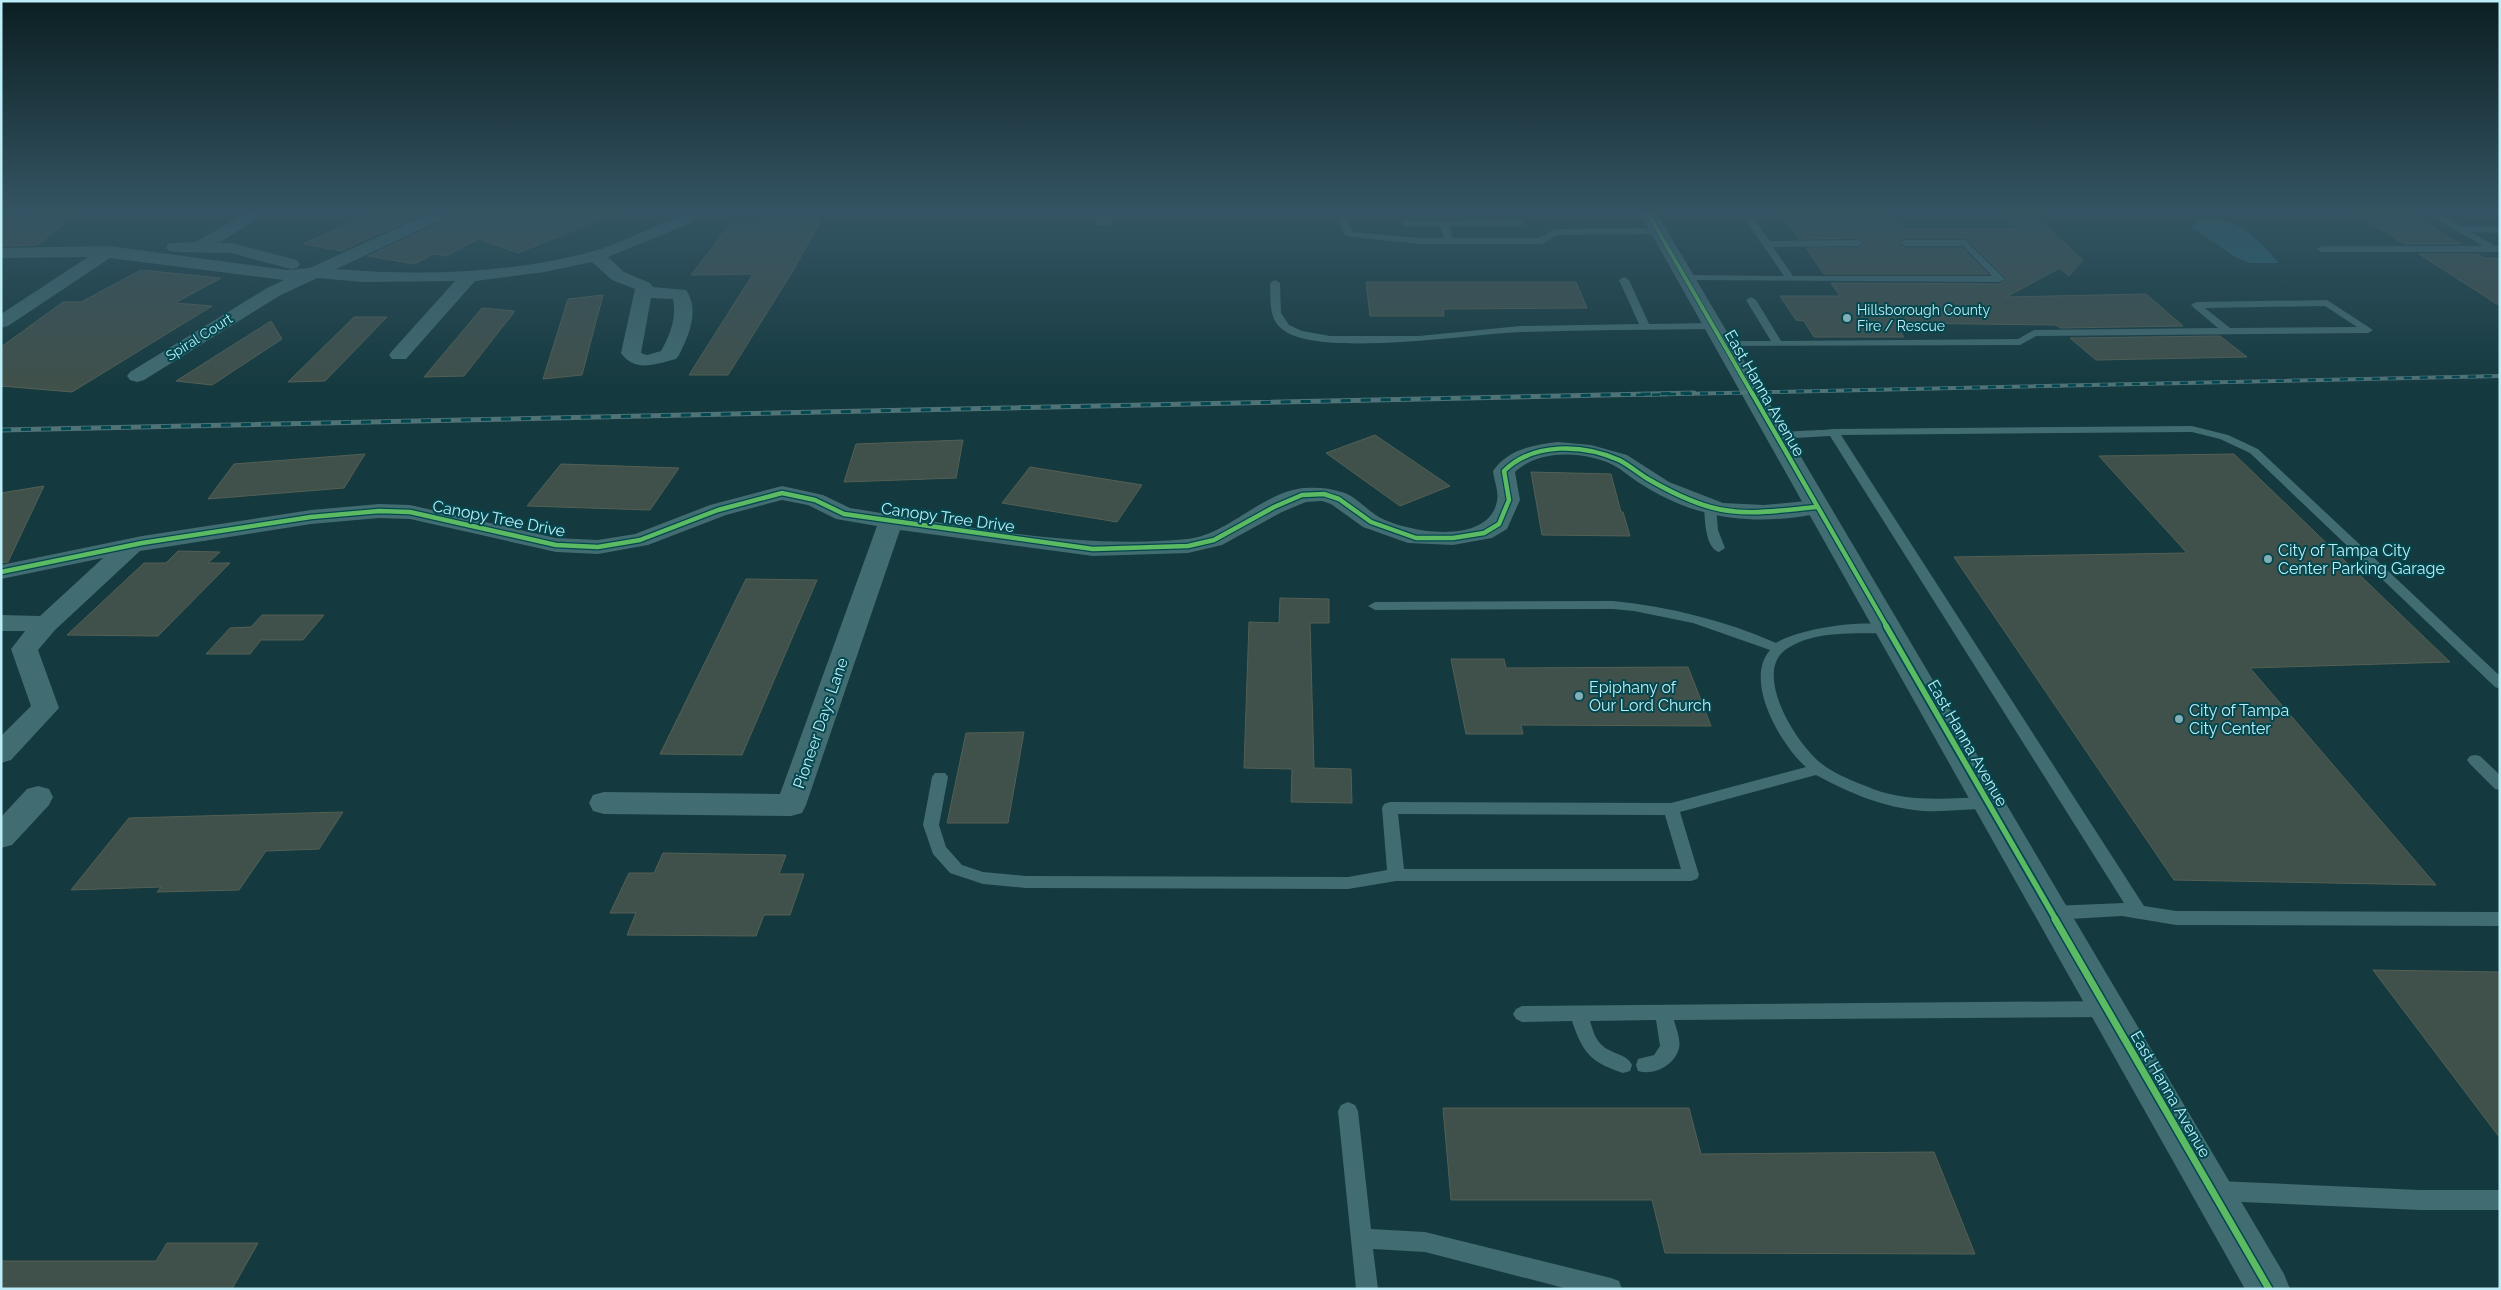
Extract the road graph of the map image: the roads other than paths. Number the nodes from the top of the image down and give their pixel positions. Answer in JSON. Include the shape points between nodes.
{"nodes":[{"id":1,"x":79,"y":270,"type":"edge"},
{"id":2,"x":249,"y":270,"type":"edge"},
{"id":3,"x":307,"y":270,"type":"edge"},
{"id":4,"x":321,"y":270,"type":"edge"},
{"id":5,"x":518,"y":270,"type":"edge"},
{"id":6,"x":612,"y":270,"type":"edge"},
{"id":7,"x":1680,"y":270,"type":"edge"},
{"id":8,"x":1785,"y":270,"type":"edge"},
{"id":9,"x":1992,"y":270,"type":"edge"},
{"id":10,"x":315,"y":273,"type":"junction"},
{"id":11,"x":470,"y":276,"type":"junction"},
{"id":12,"x":1685,"y":278,"type":"junction"},
{"id":13,"x":1790,"y":278,"type":"junction"},
{"id":14,"x":1624,"y":280,"type":"dead end"},
{"id":15,"x":1275,"y":283,"type":"dead end"},
{"id":16,"x":643,"y":292,"type":"junction"},
{"id":17,"x":1751,"y":300,"type":"dead end"},
{"id":18,"x":1,"y":322,"type":"edge"},
{"id":19,"x":1645,"y":327,"type":"junction"},
{"id":20,"x":2226,"y":330,"type":"junction"},
{"id":21,"x":1718,"y":335,"type":"junction"},
{"id":22,"x":1778,"y":344,"type":"junction"},
{"id":23,"x":399,"y":355,"type":"dead end"},
{"id":24,"x":137,"y":376,"type":"dead end"},
{"id":25,"x":1833,"y":432,"type":"junction"},
{"id":26,"x":1776,"y":436,"type":"junction"},
{"id":27,"x":1710,"y":507,"type":"junction"},
{"id":28,"x":1817,"y":507,"type":"junction"},
{"id":29,"x":891,"y":521,"type":"junction"},
{"id":30,"x":131,"y":545,"type":"junction"},
{"id":31,"x":1719,"y":548,"type":"dead end"},
{"id":32,"x":1,"y":572,"type":"edge"},
{"id":33,"x":1375,"y":606,"type":"dead end"},
{"id":34,"x":1,"y":623,"type":"edge"},
{"id":35,"x":46,"y":624,"type":"junction"},
{"id":36,"x":1888,"y":630,"type":"junction"},
{"id":37,"x":1776,"y":648,"type":"junction"},
{"id":38,"x":2500,"y":684,"type":"edge"},
{"id":39,"x":1,"y":753,"type":"edge"},
{"id":40,"x":2475,"y":760,"type":"dead end"},
{"id":41,"x":1818,"y":768,"type":"junction"},
{"id":42,"x":940,"y":777,"type":"dead end"},
{"id":43,"x":2500,"y":785,"type":"edge"},
{"id":44,"x":38,"y":797,"type":"dead end"},
{"id":45,"x":604,"y":803,"type":"dead end"},
{"id":46,"x":1989,"y":804,"type":"junction"},
{"id":47,"x":1671,"y":809,"type":"junction"},
{"id":48,"x":1,"y":837,"type":"edge"},
{"id":49,"x":1396,"y":875,"type":"junction"},
{"id":50,"x":2052,"y":912,"type":"junction"},
{"id":51,"x":2139,"y":912,"type":"junction"},
{"id":52,"x":2500,"y":919,"type":"edge"},
{"id":53,"x":2108,"y":1009,"type":"junction"},
{"id":54,"x":1664,"y":1013,"type":"junction"},
{"id":55,"x":1522,"y":1014,"type":"dead end"},
{"id":56,"x":1579,"y":1014,"type":"junction"},
{"id":57,"x":1623,"y":1065,"type":"dead end"},
{"id":58,"x":1645,"y":1065,"type":"dead end"},
{"id":59,"x":1348,"y":1111,"type":"dead end"},
{"id":60,"x":2212,"y":1191,"type":"junction"},
{"id":61,"x":2500,"y":1200,"type":"edge"},
{"id":62,"x":1362,"y":1238,"type":"junction"},
{"id":63,"x":1367,"y":1289,"type":"edge"},
{"id":64,"x":1611,"y":1289,"type":"edge"},
{"id":65,"x":2269,"y":1289,"type":"edge"}],
"edges":[{"from":1,"to":18,"type":"street"},
{"from":2,"to":10,"type":"street","via":[[287,275]]},
{"from":3,"to":10,"type":"street"},
{"from":4,"to":10,"type":"street","name":"Spiral Court"},
{"from":5,"to":11,"type":"street"},
{"from":6,"to":16,"type":"street","via":[[644,287]]},
{"from":7,"to":12,"type":"street","name":"East Hanna Avenue"},
{"from":8,"to":13,"type":"lane"},
{"from":9,"to":13,"type":"lane","via":[[2000,278]]},
{"from":10,"to":11,"type":"street","via":[[363,277]]},
{"from":10,"to":24,"type":"street","name":"Spiral Court","via":[[273,292]]},
{"from":11,"to":23,"type":"street"},
{"from":12,"to":13,"type":"lane"},
{"from":12,"to":21,"type":"street","name":"East Hanna Avenue"},
{"from":14,"to":19,"type":"lane"},
{"from":15,"to":19,"type":"lane","via":[[1276,312],[1285,327],[1299,334],[1330,339],[1419,339],[1520,329]]},
{"from":16,"to":16,"type":"street","via":[[680,294],[683,299],[681,332],[669,355],[660,359],[640,360],[631,353]]},
{"from":17,"to":22,"type":"lane"},
{"from":19,"to":21,"type":"lane"},
{"from":20,"to":20,"type":"lane","via":[[2311,330],[2368,330],[2327,303],[2196,305]]},
{"from":20,"to":22,"type":"lane","via":[[2034,333],[2020,342]]},
{"from":21,"to":22,"type":"lane"},
{"from":21,"to":26,"type":"street","name":"East Hanna Avenue"},
{"from":25,"to":26,"type":"lane"},
{"from":25,"to":38,"type":"lane","via":[[2192,429],[2217,433],[2254,451]]},
{"from":25,"to":51,"type":"lane"},
{"from":26,"to":28,"type":"street","name":"East Hanna Avenue"},
{"from":27,"to":28,"type":"street","name":"Canopy Tree Drive","via":[[1747,511]]},
{"from":27,"to":29,"type":"street","name":"Canopy Tree Drive","via":[[1648,479],[1618,460],[1572,450],[1538,450],[1510,463],[1504,471],[1509,500],[1499,524],[1484,533],[1453,538],[1416,538],[1371,522],[1339,499],[1324,494],[1302,495],[1214,540],[1188,546],[1071,547]]},
{"from":27,"to":31,"type":"lane","via":[[1712,530]]},
{"from":28,"to":36,"type":"street","name":"East Hanna Avenue"},
{"from":29,"to":30,"type":"street","name":"Canopy Tree Drive","via":[[844,514],[815,500],[782,493],[718,510],[640,540],[598,547],[556,544],[410,512],[378,511],[311,517]]},
{"from":29,"to":45,"type":"street","name":"Pioneer Days Lane","via":[[791,805]]},
{"from":30,"to":32,"type":"street","name":"Canopy Tree Drive"},
{"from":30,"to":35,"type":"street"},
{"from":33,"to":37,"type":"lane","via":[[1646,607],[1750,636]]},
{"from":34,"to":35,"type":"street"},
{"from":35,"to":39,"type":"street","via":[[24,649],[45,708]]},
{"from":36,"to":37,"type":"lane","via":[[1814,634],[1789,640]]},
{"from":36,"to":46,"type":"street","name":"East Hanna Avenue"},
{"from":37,"to":41,"type":"lane","via":[[1765,673],[1768,693],[1784,732],[1797,752]]},
{"from":40,"to":43,"type":"lane"},
{"from":41,"to":46,"type":"lane","via":[[1845,785],[1886,799],[1922,805]]},
{"from":41,"to":47,"type":"lane"},
{"from":42,"to":49,"type":"lane","via":[[931,825],[939,850],[956,868],[983,878],[1026,882],[1348,883]]},
{"from":44,"to":48,"type":"street"},
{"from":46,"to":50,"type":"street","name":"East Hanna Avenue"},
{"from":47,"to":49,"type":"lane","via":[[1390,808]]},
{"from":47,"to":49,"type":"lane","via":[[1690,875]]},
{"from":50,"to":51,"type":"lane","via":[[2122,909]]},
{"from":50,"to":53,"type":"street","name":"East Hanna Avenue"},
{"from":51,"to":52,"type":"lane","via":[[2176,918]]},
{"from":53,"to":54,"type":"lane"},
{"from":53,"to":60,"type":"street","name":"East Hanna Avenue"},
{"from":54,"to":56,"type":"lane"},
{"from":54,"to":58,"type":"lane","via":[[1670,1047],[1660,1061]]},
{"from":55,"to":56,"type":"lane"},
{"from":56,"to":57,"type":"lane","via":[[1590,1047],[1602,1058]]},
{"from":59,"to":62,"type":"lane"},
{"from":60,"to":61,"type":"lane"},
{"from":60,"to":65,"type":"street","name":"East Hanna Avenue"},
{"from":62,"to":63,"type":"lane"},
{"from":62,"to":64,"type":"lane","via":[[1425,1242]]}]}
